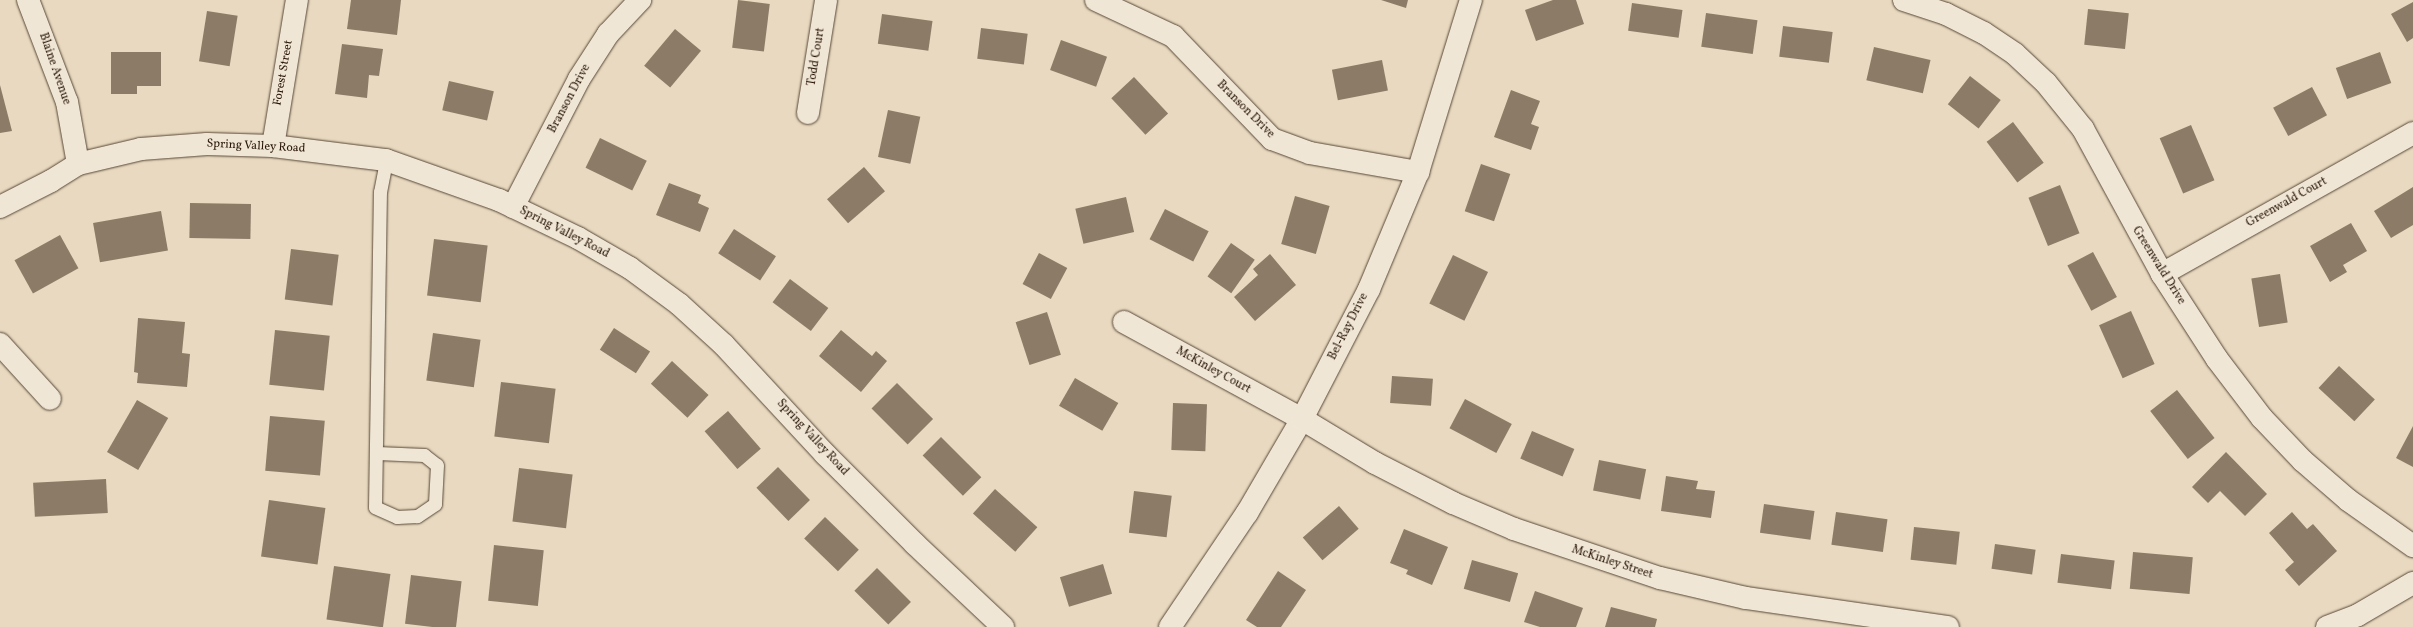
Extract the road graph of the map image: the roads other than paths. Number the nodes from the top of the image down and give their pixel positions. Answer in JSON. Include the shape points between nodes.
{"nodes":[{"id":1,"x":28,"y":0,"type":"edge"},
{"id":2,"x":296,"y":0,"type":"edge"},
{"id":3,"x":640,"y":0,"type":"edge"},
{"id":4,"x":826,"y":0,"type":"edge"},
{"id":5,"x":1096,"y":0,"type":"edge"},
{"id":6,"x":1471,"y":0,"type":"edge"},
{"id":7,"x":1904,"y":0,"type":"edge"},
{"id":8,"x":1134,"y":7,"type":"edge"},
{"id":9,"x":808,"y":113,"type":"dead end"},
{"id":10,"x":2413,"y":133,"type":"edge"},
{"id":11,"x":273,"y":146,"type":"junction"},
{"id":12,"x":386,"y":160,"type":"junction"},
{"id":13,"x":78,"y":164,"type":"junction"},
{"id":14,"x":1418,"y":172,"type":"junction"},
{"id":15,"x":0,"y":207,"type":"edge"},
{"id":16,"x":513,"y":207,"type":"junction"},
{"id":17,"x":2162,"y":274,"type":"junction"},
{"id":18,"x":1124,"y":322,"type":"dead end"},
{"id":19,"x":0,"y":344,"type":"edge"},
{"id":20,"x":50,"y":399,"type":"dead end"},
{"id":21,"x":1302,"y":419,"type":"junction"},
{"id":22,"x":377,"y":453,"type":"junction"},
{"id":23,"x":2413,"y":546,"type":"edge"},
{"id":24,"x":2413,"y":583,"type":"edge"},
{"id":25,"x":1004,"y":627,"type":"edge"},
{"id":26,"x":1170,"y":627,"type":"edge"},
{"id":27,"x":1948,"y":627,"type":"edge"},
{"id":28,"x":2327,"y":627,"type":"edge"}],
"edges":[{"from":1,"to":13,"type":"street","name":"Blaine Avenue","via":[[68,102]]},
{"from":2,"to":11,"type":"street","name":"Forest Street"},
{"from":3,"to":16,"type":"street","name":"Branson Drive","via":[[608,34],[579,78]]},
{"from":4,"to":9,"type":"street","name":"Todd Court"},
{"from":5,"to":8,"type":"street","name":"Branson Drive"},
{"from":6,"to":14,"type":"street","name":"Bel-Ray Drive"},
{"from":7,"to":17,"type":"street","name":"Greenwald Drive","via":[[1946,14],[1984,33],[2015,54],[2046,83],[2083,128]]},
{"from":8,"to":14,"type":"street","name":"Branson Drive","via":[[1173,36],[1272,139],[1310,153]]},
{"from":10,"to":17,"type":"street","name":"Greenwald Court"},
{"from":11,"to":12,"type":"street","name":"Spring Valley Road"},
{"from":11,"to":13,"type":"street","name":"Spring Valley Road","via":[[207,144],[141,149]]},
{"from":12,"to":16,"type":"street","name":"Spring Valley Road"},
{"from":12,"to":22,"type":"lane","via":[[380,192]]},
{"from":13,"to":15,"type":"street","name":"Spring Valley Road"},
{"from":14,"to":21,"type":"street","name":"Bel-Ray Drive","via":[[1369,289]]},
{"from":16,"to":25,"type":"street","name":"Spring Valley Road","via":[[578,238],[630,268],[679,304],[724,345],[825,454],[915,544]]},
{"from":17,"to":23,"type":"street","name":"Greenwald Drive","via":[[2217,359],[2267,423],[2302,461],[2348,500]]},
{"from":18,"to":21,"type":"street","name":"McKinley Court"},
{"from":19,"to":20,"type":"street"},
{"from":21,"to":26,"type":"street","name":"Bel-Ray Drive","via":[[1247,513]]},
{"from":21,"to":27,"type":"street","name":"McKinley Street","via":[[1374,463],[1453,503],[1597,559],[1746,598]]},
{"from":22,"to":22,"type":"lane","via":[[375,508],[397,517],[417,516],[435,504],[437,465],[424,456]]},
{"from":24,"to":28,"type":"street","via":[[2358,615]]}]}
